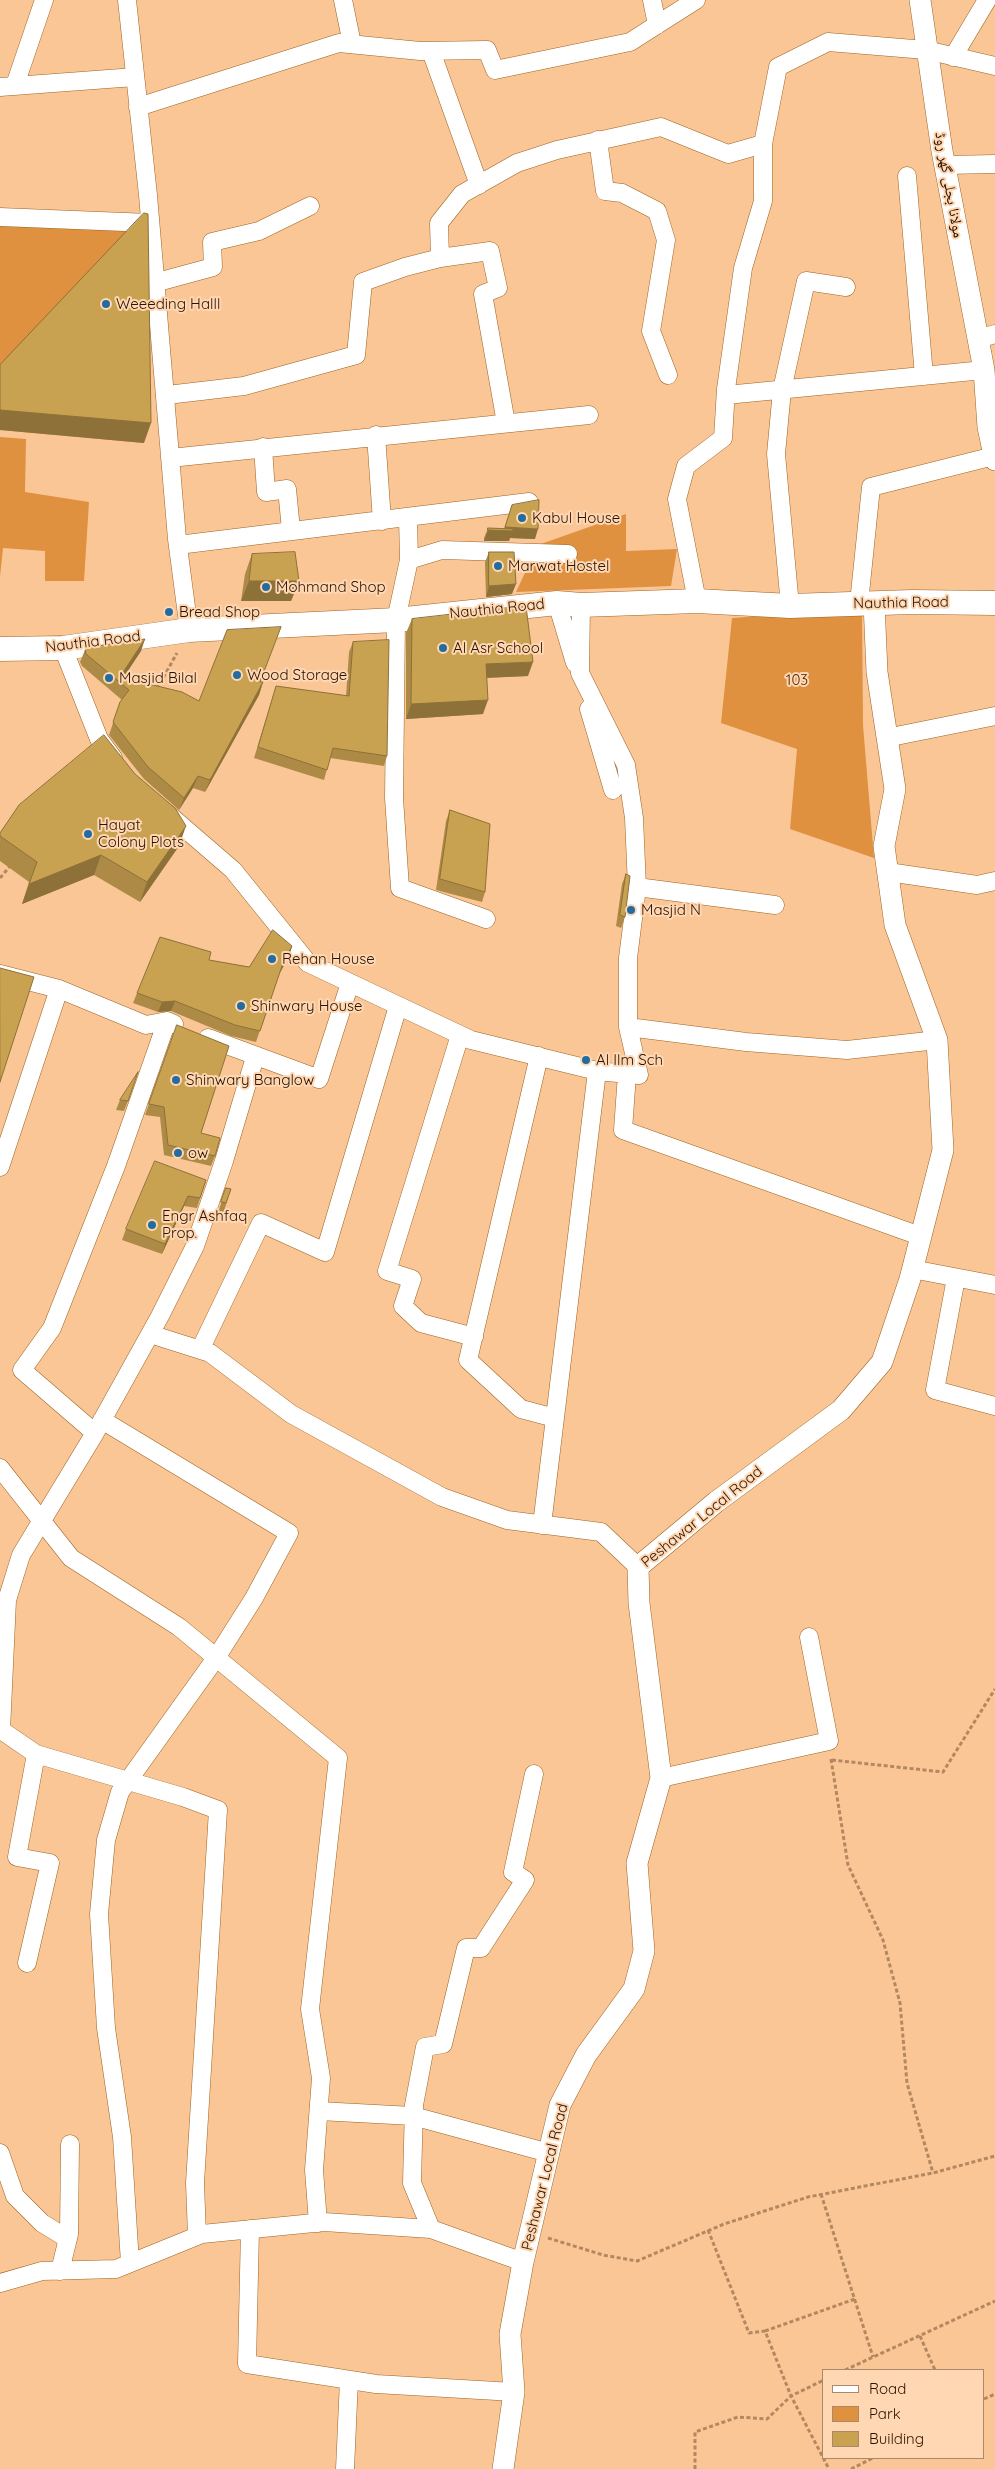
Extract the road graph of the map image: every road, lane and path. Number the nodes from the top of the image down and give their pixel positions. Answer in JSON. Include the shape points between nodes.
{"nodes":[{"id":1,"x":44,"y":0,"type":"edge"},
{"id":2,"x":127,"y":0,"type":"edge"},
{"id":3,"x":343,"y":0,"type":"edge"},
{"id":4,"x":652,"y":0,"type":"edge"},
{"id":5,"x":696,"y":0,"type":"edge"},
{"id":6,"x":920,"y":0,"type":"edge"},
{"id":7,"x":987,"y":0,"type":"edge"},
{"id":8,"x":657,"y":25,"type":"junction"},
{"id":9,"x":352,"y":44,"type":"junction"},
{"id":10,"x":926,"y":50,"type":"junction"},
{"id":11,"x":432,"y":51,"type":"junction"},
{"id":12,"x":953,"y":57,"type":"junction"},
{"id":13,"x":995,"y":66,"type":"edge"},
{"id":14,"x":135,"y":77,"type":"junction"},
{"id":15,"x":8,"y":86,"type":"edge"},
{"id":16,"x":138,"y":107,"type":"junction"},
{"id":17,"x":598,"y":140,"type":"junction"},
{"id":18,"x":763,"y":144,"type":"junction"},
{"id":19,"x":995,"y":164,"type":"edge"},
{"id":20,"x":945,"y":165,"type":"junction"},
{"id":21,"x":907,"y":176,"type":"dead end"},
{"id":22,"x":479,"y":185,"type":"junction"},
{"id":23,"x":310,"y":206,"type":"dead end"},
{"id":24,"x":0,"y":217,"type":"edge"},
{"id":25,"x":150,"y":222,"type":"junction"},
{"id":26,"x":440,"y":258,"type":"junction"},
{"id":27,"x":154,"y":283,"type":"junction"},
{"id":28,"x":846,"y":287,"type":"dead end"},
{"id":29,"x":987,"y":337,"type":"edge"},
{"id":30,"x":984,"y":370,"type":"junction"},
{"id":31,"x":668,"y":375,"type":"dead end"},
{"id":32,"x":924,"y":376,"type":"junction"},
{"id":33,"x":782,"y":390,"type":"junction"},
{"id":34,"x":167,"y":395,"type":"junction"},
{"id":35,"x":726,"y":396,"type":"junction"},
{"id":36,"x":589,"y":415,"type":"dead end"},
{"id":37,"x":506,"y":423,"type":"junction"},
{"id":38,"x":376,"y":435,"type":"junction"},
{"id":39,"x":263,"y":447,"type":"junction"},
{"id":40,"x":170,"y":458,"type":"junction"},
{"id":41,"x":995,"y":458,"type":"edge"},
{"id":42,"x":530,"y":502,"type":"edge"},
{"id":43,"x":408,"y":518,"type":"junction"},
{"id":44,"x":382,"y":521,"type":"junction"},
{"id":45,"x":291,"y":530,"type":"junction"},
{"id":46,"x":178,"y":545,"type":"junction"},
{"id":47,"x":568,"y":554,"type":"dead end"},
{"id":48,"x":409,"y":560,"type":"junction"},
{"id":49,"x":698,"y":601,"type":"junction"},
{"id":50,"x":557,"y":603,"type":"junction"},
{"id":51,"x":867,"y":603,"type":"junction"},
{"id":52,"x":995,"y":603,"type":"edge"},
{"id":53,"x":581,"y":605,"type":"junction"},
{"id":54,"x":790,"y":606,"type":"junction"},
{"id":55,"x":396,"y":620,"type":"junction"},
{"id":56,"x":189,"y":630,"type":"junction"},
{"id":57,"x":63,"y":648,"type":"junction"},
{"id":58,"x":0,"y":649,"type":"edge"},
{"id":59,"x":995,"y":716,"type":"edge"},
{"id":60,"x":886,"y":738,"type":"junction"},
{"id":61,"x":124,"y":773,"type":"edge"},
{"id":62,"x":614,"y":790,"type":"dead end"},
{"id":63,"x":158,"y":806,"type":"edge"},
{"id":64,"x":888,"y":872,"type":"junction"},
{"id":65,"x":995,"y":881,"type":"edge"},
{"id":66,"x":637,"y":887,"type":"junction"},
{"id":67,"x":775,"y":905,"type":"dead end"},
{"id":68,"x":486,"y":919,"type":"dead end"},
{"id":69,"x":0,"y":974,"type":"edge"},
{"id":70,"x":350,"y":983,"type":"junction"},
{"id":71,"x":59,"y":989,"type":"junction"},
{"id":72,"x":398,"y":1006,"type":"junction"},
{"id":73,"x":167,"y":1021,"type":"junction"},
{"id":74,"x":628,"y":1027,"type":"junction"},
{"id":75,"x":460,"y":1035,"type":"junction"},
{"id":76,"x":937,"y":1040,"type":"junction"},
{"id":77,"x":539,"y":1056,"type":"junction"},
{"id":78,"x":254,"y":1057,"type":"junction"},
{"id":79,"x":597,"y":1071,"type":"junction"},
{"id":80,"x":627,"y":1074,"type":"junction"},
{"id":81,"x":0,"y":1167,"type":"edge"},
{"id":82,"x":920,"y":1236,"type":"junction"},
{"id":83,"x":912,"y":1269,"type":"junction"},
{"id":84,"x":956,"y":1278,"type":"junction"},
{"id":85,"x":995,"y":1285,"type":"edge"},
{"id":86,"x":150,"y":1334,"type":"junction"},
{"id":87,"x":474,"y":1338,"type":"junction"},
{"id":88,"x":200,"y":1350,"type":"junction"},
{"id":89,"x":995,"y":1406,"type":"edge"},
{"id":90,"x":555,"y":1418,"type":"junction"},
{"id":91,"x":98,"y":1426,"type":"junction"},
{"id":92,"x":0,"y":1468,"type":"edge"},
{"id":93,"x":41,"y":1522,"type":"junction"},
{"id":94,"x":542,"y":1524,"type":"junction"},
{"id":95,"x":638,"y":1567,"type":"junction"},
{"id":96,"x":809,"y":1637,"type":"dead end"},
{"id":97,"x":216,"y":1658,"type":"junction"},
{"id":98,"x":995,"y":1689,"type":"edge"},
{"id":99,"x":829,"y":1741,"type":"junction"},
{"id":100,"x":36,"y":1754,"type":"junction"},
{"id":101,"x":831,"y":1760,"type":"junction"},
{"id":102,"x":534,"y":1774,"type":"dead end"},
{"id":103,"x":661,"y":1778,"type":"junction"},
{"id":104,"x":128,"y":1780,"type":"junction"},
{"id":105,"x":27,"y":1963,"type":"dead end"},
{"id":106,"x":319,"y":2111,"type":"junction"},
{"id":107,"x":413,"y":2116,"type":"junction"},
{"id":108,"x":70,"y":2144,"type":"dead end"},
{"id":109,"x":0,"y":2153,"type":"edge"},
{"id":110,"x":549,"y":2154,"type":"junction"},
{"id":111,"x":995,"y":2156,"type":"edge"},
{"id":112,"x":933,"y":2173,"type":"junction"},
{"id":113,"x":821,"y":2194,"type":"junction"},
{"id":114,"x":318,"y":2223,"type":"junction"},
{"id":115,"x":250,"y":2229,"type":"junction"},
{"id":116,"x":431,"y":2229,"type":"junction"},
{"id":117,"x":708,"y":2230,"type":"junction"},
{"id":118,"x":531,"y":2232,"type":"junction"},
{"id":119,"x":197,"y":2236,"type":"junction"},
{"id":120,"x":68,"y":2240,"type":"junction"},
{"id":121,"x":523,"y":2262,"type":"junction"},
{"id":122,"x":130,"y":2263,"type":"junction"},
{"id":123,"x":60,"y":2271,"type":"junction"},
{"id":124,"x":0,"y":2283,"type":"edge"},
{"id":125,"x":855,"y":2299,"type":"junction"},
{"id":126,"x":995,"y":2301,"type":"edge"},
{"id":127,"x":765,"y":2331,"type":"junction"},
{"id":128,"x":920,"y":2336,"type":"junction"},
{"id":129,"x":873,"y":2357,"type":"junction"},
{"id":130,"x":847,"y":2369,"type":"edge"},
{"id":131,"x":935,"y":2369,"type":"edge"},
{"id":132,"x":349,"y":2380,"type":"junction"},
{"id":133,"x":822,"y":2381,"type":"edge"},
{"id":134,"x":514,"y":2392,"type":"junction"},
{"id":135,"x":791,"y":2396,"type":"junction"},
{"id":136,"x":822,"y":2456,"type":"edge"},
{"id":137,"x":871,"y":2459,"type":"edge"},
{"id":138,"x":345,"y":2469,"type":"edge"},
{"id":139,"x":503,"y":2469,"type":"edge"},
{"id":140,"x":695,"y":2469,"type":"edge"},
{"id":141,"x":851,"y":2469,"type":"edge"}],
"edges":[{"from":1,"to":15,"type":"street"},
{"from":2,"to":14,"type":"street"},
{"from":3,"to":9,"type":"street"},
{"from":4,"to":8,"type":"street"},
{"from":5,"to":8,"type":"street"},
{"from":6,"to":10,"type":"street","name":"مولانا بجلی گھر روڈ"},
{"from":7,"to":12,"type":"street"},
{"from":8,"to":11,"type":"street","via":[[630,42],[495,70],[487,50]]},
{"from":9,"to":11,"type":"street"},
{"from":9,"to":16,"type":"street","via":[[339,43]]},
{"from":10,"to":12,"type":"street"},
{"from":10,"to":18,"type":"street","via":[[828,42],[778,67]]},
{"from":10,"to":20,"type":"street","name":"مولانا بجلی گھر روڈ"},
{"from":11,"to":22,"type":"street"},
{"from":12,"to":13,"type":"street"},
{"from":14,"to":15,"type":"street"},
{"from":14,"to":16,"type":"street"},
{"from":16,"to":25,"type":"street"},
{"from":17,"to":18,"type":"street","via":[[661,126],[728,154]]},
{"from":17,"to":22,"type":"street","via":[[517,163]]},
{"from":17,"to":31,"type":"street","via":[[605,191],[622,192],[657,211],[666,240],[651,331]]},
{"from":18,"to":35,"type":"street","via":[[763,201],[743,268]]},
{"from":19,"to":20,"type":"street"},
{"from":20,"to":29,"type":"street","name":"مولانا بجلی گھر روڈ"},
{"from":21,"to":32,"type":"street"},
{"from":22,"to":26,"type":"street","via":[[462,194],[439,223]]},
{"from":23,"to":27,"type":"street","via":[[259,232],[212,242],[213,267]]},
{"from":24,"to":25,"type":"street"},
{"from":25,"to":27,"type":"street"},
{"from":26,"to":34,"type":"street","via":[[364,282],[356,355],[244,386]]},
{"from":26,"to":37,"type":"street","via":[[490,251],[498,288],[483,294]]},
{"from":27,"to":34,"type":"street"},
{"from":28,"to":33,"type":"street","via":[[806,281]]},
{"from":29,"to":30,"type":"street","name":"مولانا بجلی گھر روڈ"},
{"from":30,"to":32,"type":"street"},
{"from":30,"to":41,"type":"street","name":"مولانا بجلی گھر روڈ","via":[[988,428]]},
{"from":32,"to":33,"type":"street"},
{"from":33,"to":35,"type":"street"},
{"from":33,"to":54,"type":"street","via":[[776,454]]},
{"from":34,"to":40,"type":"street"},
{"from":35,"to":49,"type":"street","via":[[723,438],[686,466],[677,499]]},
{"from":36,"to":37,"type":"street"},
{"from":37,"to":38,"type":"street"},
{"from":38,"to":39,"type":"street"},
{"from":38,"to":44,"type":"street"},
{"from":39,"to":40,"type":"street"},
{"from":39,"to":45,"type":"street","via":[[266,492],[287,489]]},
{"from":40,"to":46,"type":"street"},
{"from":41,"to":51,"type":"street","via":[[871,487]]},
{"from":42,"to":43,"type":"street"},
{"from":43,"to":44,"type":"street"},
{"from":43,"to":48,"type":"street"},
{"from":44,"to":45,"type":"street"},
{"from":45,"to":46,"type":"street"},
{"from":46,"to":56,"type":"street"},
{"from":47,"to":48,"type":"street","via":[[442,550]]},
{"from":48,"to":55,"type":"street"},
{"from":49,"to":53,"type":"main road","name":"Nauthia Road"},
{"from":49,"to":54,"type":"main road","name":"Nauthia Road"},
{"from":50,"to":53,"type":"main road","name":"Nauthia Road"},
{"from":50,"to":55,"type":"main road","name":"Nauthia Road"},
{"from":50,"to":62,"type":"street"},
{"from":51,"to":52,"type":"main road","name":"Nauthia Road"},
{"from":51,"to":54,"type":"main road","name":"Nauthia Road"},
{"from":51,"to":60,"type":"street","name":"Peshawar Local Road"},
{"from":53,"to":66,"type":"street","via":[[580,672],[626,765],[634,818]]},
{"from":55,"to":56,"type":"main road","name":"Nauthia Road"},
{"from":55,"to":68,"type":"street","via":[[394,798],[400,888]]},
{"from":56,"to":57,"type":"main road","name":"Nauthia Road"},
{"from":57,"to":58,"type":"main road","name":"Nauthia Road"},
{"from":57,"to":61,"type":"street","via":[[100,739]]},
{"from":59,"to":60,"type":"street"},
{"from":60,"to":64,"type":"street","name":"Peshawar Local Road","via":[[895,789],[884,846]]},
{"from":63,"to":70,"type":"street","via":[[232,870],[308,963]]},
{"from":64,"to":65,"type":"street","via":[[977,885]]},
{"from":64,"to":76,"type":"street","name":"Peshawar Local Road","via":[[895,925]]},
{"from":66,"to":67,"type":"street"},
{"from":66,"to":74,"type":"street","via":[[628,958]]},
{"from":69,"to":71,"type":"street"},
{"from":70,"to":72,"type":"street"},
{"from":70,"to":78,"type":"street","via":[[319,1079],[280,1063]]},
{"from":71,"to":73,"type":"street","via":[[146,1025]]},
{"from":71,"to":81,"type":"street"},
{"from":72,"to":75,"type":"street"},
{"from":72,"to":88,"type":"street","via":[[325,1252],[261,1223]]},
{"from":73,"to":78,"type":"street"},
{"from":73,"to":91,"type":"street","via":[[116,1166],[52,1328],[22,1370]]},
{"from":74,"to":76,"type":"street","via":[[746,1042],[847,1050]]},
{"from":74,"to":80,"type":"street","via":[[639,1075]]},
{"from":75,"to":77,"type":"street"},
{"from":75,"to":87,"type":"street","via":[[387,1271],[412,1279],[403,1306],[421,1323]]},
{"from":76,"to":82,"type":"street","name":"Peshawar Local Road","via":[[943,1150]]},
{"from":77,"to":79,"type":"street"},
{"from":77,"to":87,"type":"street"},
{"from":78,"to":86,"type":"street","via":[[224,1161],[194,1246]]},
{"from":79,"to":80,"type":"street"},
{"from":79,"to":90,"type":"street"},
{"from":80,"to":82,"type":"street","via":[[623,1130]]},
{"from":82,"to":83,"type":"street","name":"Peshawar Local Road"},
{"from":83,"to":84,"type":"street"},
{"from":83,"to":95,"type":"street","name":"Peshawar Local Road","via":[[882,1362],[841,1410],[716,1502]]},
{"from":84,"to":85,"type":"street"},
{"from":84,"to":89,"type":"street","via":[[935,1390]]},
{"from":86,"to":88,"type":"street"},
{"from":86,"to":91,"type":"street"},
{"from":87,"to":90,"type":"street","via":[[468,1360],[521,1409]]},
{"from":88,"to":94,"type":"street","via":[[210,1353],[291,1414],[442,1496],[507,1520]]},
{"from":90,"to":94,"type":"street"},
{"from":91,"to":93,"type":"street"},
{"from":91,"to":97,"type":"street","via":[[289,1533],[254,1598]]},
{"from":92,"to":93,"type":"street"},
{"from":93,"to":97,"type":"street","via":[[71,1558],[179,1627]]},
{"from":93,"to":100,"type":"street","via":[[21,1555],[7,1600],[1,1730]]},
{"from":94,"to":95,"type":"street","via":[[602,1532]]},
{"from":95,"to":103,"type":"street","name":"Peshawar Local Road","via":[[639,1604]]},
{"from":96,"to":99,"type":"street"},
{"from":97,"to":104,"type":"street"},
{"from":97,"to":106,"type":"street","via":[[338,1758],[310,2009],[321,2078]]},
{"from":98,"to":101,"type":"path","via":[[942,1772]]},
{"from":99,"to":101,"type":"path"},
{"from":99,"to":103,"type":"street"},
{"from":100,"to":104,"type":"street"},
{"from":100,"to":105,"type":"street","via":[[16,1857],[50,1863]]},
{"from":101,"to":112,"type":"path","via":[[848,1865],[883,1940],[900,2002],[907,2084]]},
{"from":102,"to":107,"type":"street","via":[[513,1872],[525,1880],[481,1948],[466,1948],[442,2044],[425,2047]]},
{"from":103,"to":110,"type":"street","name":"Peshawar Local Road","via":[[637,1863],[644,1951],[634,1989],[586,2055],[560,2105]]},
{"from":104,"to":119,"type":"street","via":[[218,1810],[195,2183]]},
{"from":104,"to":122,"type":"street","via":[[120,1792],[106,1840],[99,1914],[106,2028],[122,2136]]},
{"from":106,"to":107,"type":"street"},
{"from":106,"to":114,"type":"street","via":[[314,2170]]},
{"from":107,"to":110,"type":"street"},
{"from":107,"to":116,"type":"street","via":[[412,2183]]},
{"from":108,"to":120,"type":"street"},
{"from":109,"to":120,"type":"street","via":[[16,2196],[42,2223]]},
{"from":110,"to":118,"type":"street","name":"Peshawar Local Road"},
{"from":111,"to":112,"type":"path"},
{"from":112,"to":113,"type":"path"},
{"from":113,"to":117,"type":"path"},
{"from":113,"to":125,"type":"path"},
{"from":114,"to":115,"type":"street"},
{"from":114,"to":116,"type":"street"},
{"from":115,"to":119,"type":"street"},
{"from":115,"to":132,"type":"street","via":[[247,2364]]},
{"from":116,"to":121,"type":"street"},
{"from":117,"to":118,"type":"path","via":[[637,2261],[603,2256]]},
{"from":117,"to":127,"type":"path","via":[[749,2333]]},
{"from":118,"to":121,"type":"street","name":"Peshawar Local Road"},
{"from":119,"to":122,"type":"street"},
{"from":120,"to":123,"type":"street"},
{"from":121,"to":134,"type":"street","name":"Peshawar Local Road","via":[[510,2334]]},
{"from":122,"to":123,"type":"street","via":[[116,2269]]},
{"from":123,"to":124,"type":"street","via":[[42,2271]]},
{"from":125,"to":127,"type":"path"},
{"from":125,"to":129,"type":"path"},
{"from":126,"to":128,"type":"path"},
{"from":127,"to":135,"type":"path"},
{"from":128,"to":129,"type":"path"},
{"from":128,"to":131,"type":"path"},
{"from":129,"to":130,"type":"path"},
{"from":132,"to":134,"type":"street"},
{"from":132,"to":138,"type":"street"},
{"from":133,"to":135,"type":"path"},
{"from":134,"to":139,"type":"street","name":"Peshawar Local Road"},
{"from":135,"to":136,"type":"path"},
{"from":135,"to":140,"type":"path","via":[[767,2419],[738,2417],[694,2432]]},
{"from":137,"to":141,"type":"path"}]}
